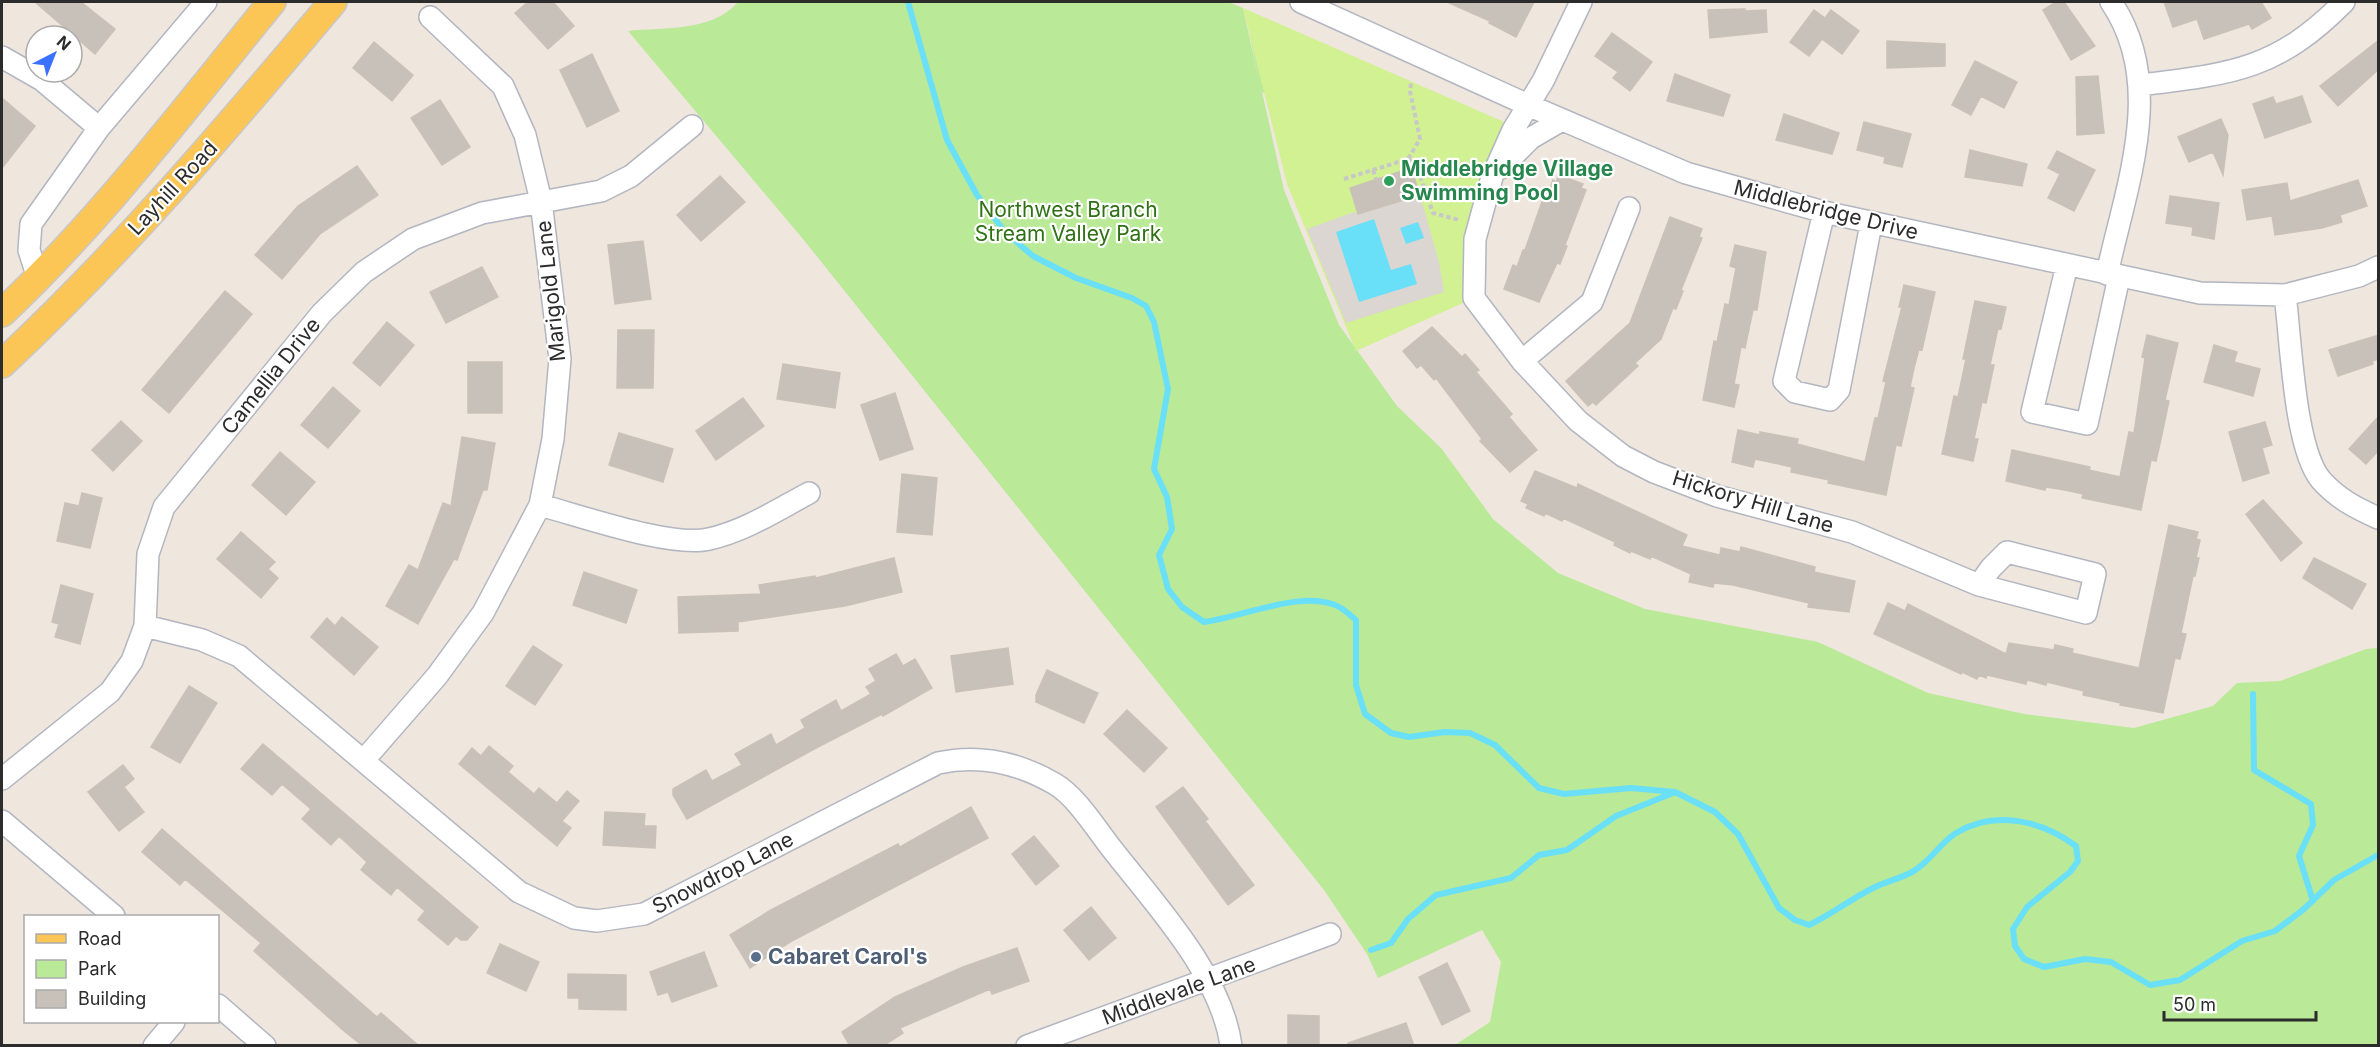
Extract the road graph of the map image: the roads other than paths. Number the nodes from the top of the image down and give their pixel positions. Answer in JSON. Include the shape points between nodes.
{"nodes":[{"id":1,"x":206,"y":2,"type":"edge"},
{"id":2,"x":272,"y":2,"type":"edge"},
{"id":3,"x":333,"y":2,"type":"edge"},
{"id":4,"x":1300,"y":2,"type":"edge"},
{"id":5,"x":1581,"y":2,"type":"edge"},
{"id":6,"x":2111,"y":2,"type":"edge"},
{"id":7,"x":2344,"y":2,"type":"edge"},
{"id":8,"x":430,"y":17,"type":"dead end"},
{"id":9,"x":2,"y":57,"type":"edge"},
{"id":10,"x":2140,"y":85,"type":"junction"},
{"id":11,"x":1528,"y":105,"type":"junction"},
{"id":12,"x":1562,"y":120,"type":"junction"},
{"id":13,"x":692,"y":126,"type":"dead end"},
{"id":14,"x":99,"y":128,"type":"junction"},
{"id":15,"x":1492,"y":177,"type":"junction"},
{"id":16,"x":541,"y":201,"type":"junction"},
{"id":17,"x":1629,"y":208,"type":"dead end"},
{"id":18,"x":1824,"y":212,"type":"junction"},
{"id":19,"x":1871,"y":224,"type":"junction"},
{"id":20,"x":2067,"y":265,"type":"junction"},
{"id":21,"x":2379,"y":267,"type":"edge"},
{"id":22,"x":2113,"y":275,"type":"junction"},
{"id":23,"x":38,"y":278,"type":"junction"},
{"id":24,"x":2285,"y":295,"type":"junction"},
{"id":25,"x":2,"y":313,"type":"edge"},
{"id":26,"x":1522,"y":361,"type":"junction"},
{"id":27,"x":2,"y":364,"type":"edge"},
{"id":28,"x":809,"y":493,"type":"dead end"},
{"id":29,"x":540,"y":505,"type":"junction"},
{"id":30,"x":2379,"y":518,"type":"edge"},
{"id":31,"x":1979,"y":585,"type":"junction"},
{"id":32,"x":145,"y":626,"type":"junction"},
{"id":33,"x":364,"y":760,"type":"junction"},
{"id":34,"x":2,"y":779,"type":"edge"},
{"id":35,"x":2,"y":821,"type":"edge"},
{"id":36,"x":113,"y":915,"type":"edge"},
{"id":37,"x":1330,"y":934,"type":"dead end"},
{"id":38,"x":1207,"y":981,"type":"junction"},
{"id":39,"x":219,"y":1006,"type":"edge"},
{"id":40,"x":173,"y":1023,"type":"edge"},
{"id":41,"x":154,"y":1046,"type":"edge"},
{"id":42,"x":265,"y":1046,"type":"edge"},
{"id":43,"x":1027,"y":1046,"type":"edge"},
{"id":44,"x":1230,"y":1046,"type":"edge"}],
"edges":[{"from":1,"to":14,"type":"street"},
{"from":2,"to":23,"type":"main road","name":"Layhill Road","via":[[124,182]]},
{"from":3,"to":27,"type":"main road","name":"Layhill Road","via":[[214,144],[58,312]]},
{"from":4,"to":11,"type":"street","name":"Middlebridge Drive"},
{"from":5,"to":11,"type":"street","name":"Hickory Hill Lane","via":[[1544,81]]},
{"from":6,"to":10,"type":"street","via":[[2133,52]]},
{"from":7,"to":10,"type":"street","via":[[2300,41],[2266,62],[2213,76]]},
{"from":8,"to":16,"type":"street","name":"Marigold Lane","via":[[502,86],[525,135]]},
{"from":9,"to":14,"type":"street","via":[[42,80]]},
{"from":10,"to":22,"type":"street","via":[[2139,131]]},
{"from":11,"to":12,"type":"street","name":"Middlebridge Drive"},
{"from":11,"to":15,"type":"street","name":"Hickory Hill Lane"},
{"from":12,"to":15,"type":"street","via":[[1531,138]]},
{"from":12,"to":18,"type":"street","name":"Middlebridge Drive","via":[[1686,173]]},
{"from":13,"to":16,"type":"street","name":"Camellia Drive","via":[[631,176],[601,191]]},
{"from":14,"to":23,"type":"street","via":[[31,224],[29,250]]},
{"from":15,"to":26,"type":"street","name":"Hickory Hill Lane","via":[[1475,239],[1474,298]]},
{"from":16,"to":29,"type":"street","name":"Marigold Lane","via":[[560,359],[553,439]]},
{"from":16,"to":32,"type":"street","name":"Camellia Drive","via":[[482,213],[413,239],[364,272],[322,313],[164,507],[148,554]]},
{"from":17,"to":26,"type":"street","via":[[1592,302]]},
{"from":18,"to":19,"type":"street","name":"Middlebridge Drive"},
{"from":18,"to":19,"type":"street","via":[[1784,381],[1794,392],[1830,400],[1839,390]]},
{"from":19,"to":20,"type":"street","name":"Middlebridge Drive"},
{"from":20,"to":22,"type":"street","name":"Middlebridge Drive"},
{"from":20,"to":22,"type":"street","via":[[2032,412],[2087,424]]},
{"from":21,"to":24,"type":"street","name":"Middlebridge Drive"},
{"from":22,"to":24,"type":"street","name":"Middlebridge Drive","via":[[2200,293]]},
{"from":23,"to":25,"type":"main road","name":"Layhill Road"},
{"from":24,"to":30,"type":"street","via":[[2303,440],[2320,478],[2347,504]]},
{"from":26,"to":31,"type":"street","name":"Hickory Hill Lane","via":[[1578,421],[1623,456],[1654,472],[1717,496],[1852,532]]},
{"from":28,"to":29,"type":"street","via":[[737,531],[708,540],[679,542]]},
{"from":29,"to":33,"type":"street","name":"Marigold Lane","via":[[483,613],[437,676]]},
{"from":31,"to":31,"type":"street","name":"Hickory Hill Lane","via":[[2086,613],[2095,574],[2007,552]]},
{"from":32,"to":33,"type":"street","name":"Snowdrop Lane","via":[[202,640],[239,656]]},
{"from":32,"to":34,"type":"street","name":"Camellia Drive","via":[[132,661],[110,692]]},
{"from":33,"to":38,"type":"street","name":"Snowdrop Lane","via":[[519,892],[574,918],[597,921],[644,914],[938,763],[961,758],[1010,763],[1058,785],[1084,812],[1180,937]]},
{"from":35,"to":36,"type":"street"},
{"from":37,"to":38,"type":"street","name":"Middlevale Lane"},
{"from":38,"to":43,"type":"street","name":"Middlevale Lane"},
{"from":38,"to":44,"type":"street","name":"Snowdrop Lane","via":[[1228,1026]]},
{"from":39,"to":42,"type":"street"},
{"from":40,"to":41,"type":"street"}]}
